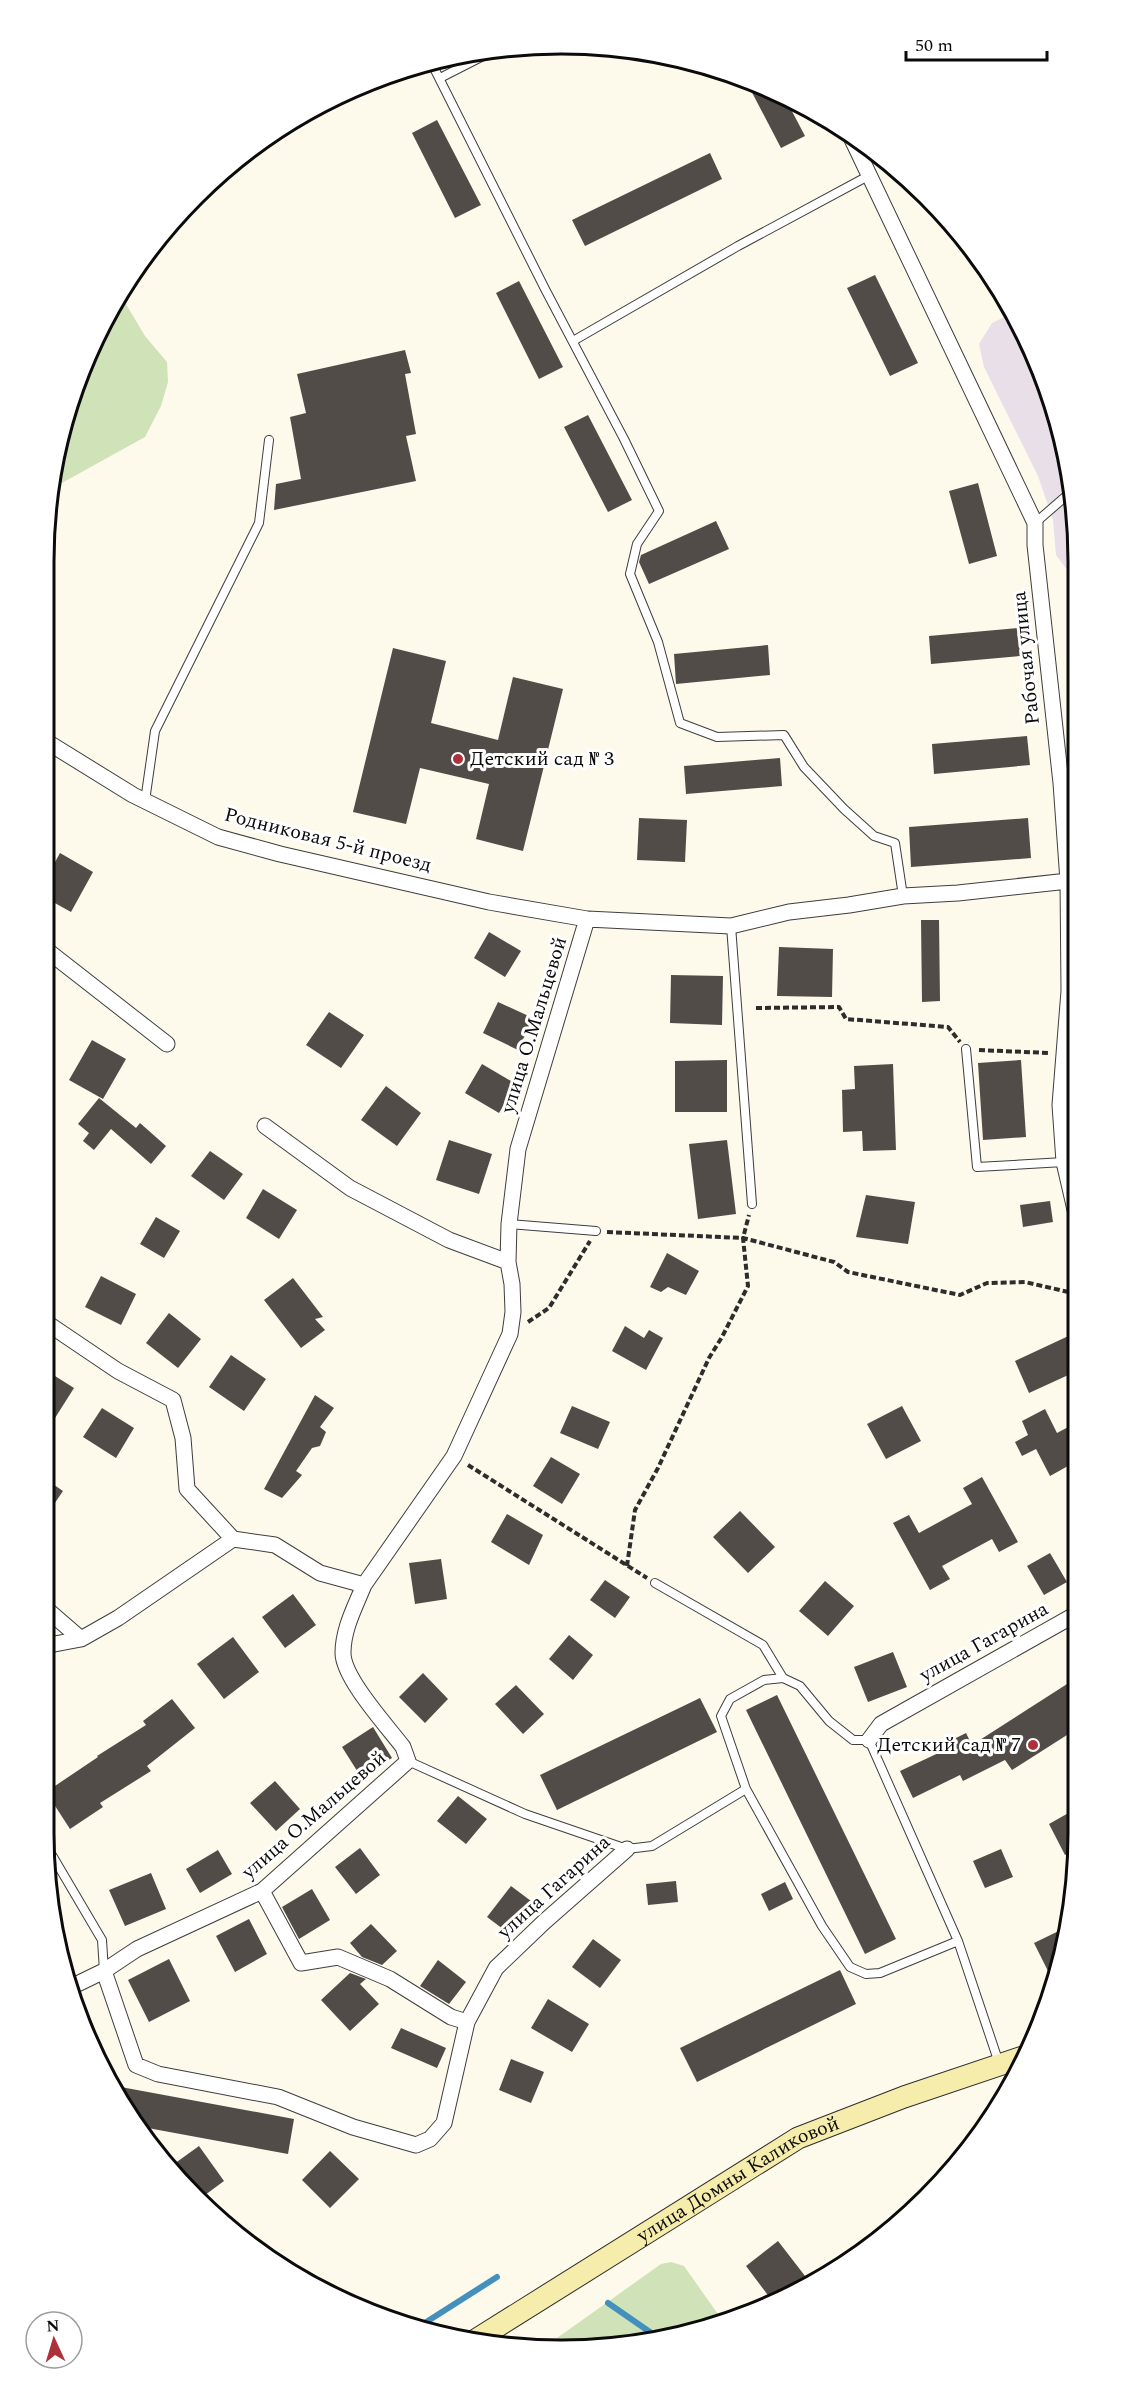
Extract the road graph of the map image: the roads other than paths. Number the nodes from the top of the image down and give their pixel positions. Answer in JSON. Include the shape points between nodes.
{"nodes":[{"id":1,"x":471,"y":62,"type":"edge"},
{"id":2,"x":435,"y":70,"type":"edge"},
{"id":3,"x":440,"y":78,"type":"junction"},
{"id":4,"x":857,"y":150,"type":"edge"},
{"id":5,"x":870,"y":175,"type":"junction"},
{"id":6,"x":573,"y":341,"type":"junction"},
{"id":7,"x":269,"y":440,"type":"dead end"},
{"id":8,"x":1064,"y":498,"type":"edge"},
{"id":9,"x":1035,"y":523,"type":"junction"},
{"id":10,"x":54,"y":747,"type":"edge"},
{"id":11,"x":1068,"y":783,"type":"edge"},
{"id":12,"x":145,"y":801,"type":"junction"},
{"id":13,"x":1068,"y":881,"type":"joint"},
{"id":14,"x":903,"y":896,"type":"junction"},
{"id":15,"x":587,"y":919,"type":"junction"},
{"id":16,"x":731,"y":926,"type":"junction"},
{"id":17,"x":54,"y":956,"type":"edge"},
{"id":18,"x":1068,"y":1019,"type":"edge"},
{"id":19,"x":167,"y":1044,"type":"dead end"},
{"id":20,"x":966,"y":1049,"type":"road end"},
{"id":21,"x":265,"y":1126,"type":"dead end"},
{"id":22,"x":1064,"y":1162,"type":"junction"},
{"id":23,"x":1068,"y":1179,"type":"edge"},
{"id":24,"x":752,"y":1204,"type":"road end"},
{"id":25,"x":509,"y":1224,"type":"junction"},
{"id":26,"x":596,"y":1231,"type":"road end"},
{"id":27,"x":507,"y":1262,"type":"junction"},
{"id":28,"x":54,"y":1328,"type":"edge"},
{"id":29,"x":233,"y":1539,"type":"junction"},
{"id":30,"x":655,"y":1583,"type":"road end"},
{"id":31,"x":364,"y":1586,"type":"junction"},
{"id":32,"x":54,"y":1616,"type":"edge"},
{"id":33,"x":1068,"y":1619,"type":"edge"},
{"id":34,"x":81,"y":1639,"type":"junction"},
{"id":35,"x":54,"y":1644,"type":"edge"},
{"id":36,"x":783,"y":1678,"type":"junction"},
{"id":37,"x":869,"y":1740,"type":"junction"},
{"id":38,"x":408,"y":1761,"type":"junction"},
{"id":39,"x":746,"y":1789,"type":"junction"},
{"id":40,"x":627,"y":1849,"type":"junction"},
{"id":41,"x":55,"y":1861,"type":"edge"},
{"id":42,"x":262,"y":1891,"type":"junction"},
{"id":43,"x":958,"y":1941,"type":"junction"},
{"id":44,"x":104,"y":1971,"type":"junction"},
{"id":45,"x":77,"y":1984,"type":"edge"},
{"id":46,"x":467,"y":2022,"type":"junction"},
{"id":47,"x":1014,"y":2060,"type":"edge"},
{"id":48,"x":1000,"y":2065,"type":"junction"},
{"id":49,"x":485,"y":2334,"type":"edge"}],
"edges":[{"from":1,"to":3,"type":"lane"},
{"from":2,"to":3,"type":"lane"},
{"from":3,"to":6,"type":"lane"},
{"from":4,"to":5,"type":"street","name":"Рабочая улица"},
{"from":5,"to":6,"type":"lane"},
{"from":5,"to":9,"type":"street","name":"Рабочая улица"},
{"from":6,"to":14,"type":"lane","via":[[659,511],[637,544],[630,574],[658,642],[680,723],[717,737],[784,735],[804,767],[844,809],[874,836],[895,843]]},
{"from":7,"to":12,"type":"lane","via":[[259,523],[155,730]]},
{"from":8,"to":9,"type":"lane"},
{"from":9,"to":11,"type":"street","name":"Рабочая улица"},
{"from":10,"to":12,"type":"street","name":"Родниковая 5-й проезд"},
{"from":11,"to":13,"type":"street","name":"Рабочая улица"},
{"from":12,"to":15,"type":"street","name":"Родниковая 5-й проезд","via":[[218,837],[280,854],[489,902]]},
{"from":13,"to":14,"type":"street","name":"улица О.Мальцевой"},
{"from":14,"to":16,"type":"street","name":"улица О.Мальцевой","via":[[789,912]]},
{"from":15,"to":16,"type":"street","name":"улица О.Мальцевой"},
{"from":15,"to":25,"type":"street","name":"улица О.Мальцевой","via":[[518,1149]]},
{"from":16,"to":24,"type":"lane"},
{"from":17,"to":19,"type":"street"},
{"from":18,"to":22,"type":"street","name":"Рабочая улица","via":[[1060,1105]]},
{"from":20,"to":22,"type":"lane","via":[[977,1167]]},
{"from":21,"to":27,"type":"street","via":[[350,1188],[449,1240]]},
{"from":22,"to":23,"type":"street","name":"Рабочая улица"},
{"from":25,"to":26,"type":"lane"},
{"from":25,"to":27,"type":"street","name":"улица О.Мальцевой"},
{"from":27,"to":31,"type":"street","name":"улица О.Мальцевой","via":[[512,1284],[510,1334],[454,1456]]},
{"from":28,"to":29,"type":"street","via":[[118,1371],[174,1400],[183,1438],[187,1489]]},
{"from":29,"to":31,"type":"street","via":[[274,1545],[320,1573]]},
{"from":29,"to":34,"type":"street"},
{"from":30,"to":36,"type":"lane","via":[[763,1645]]},
{"from":31,"to":38,"type":"street","name":"улица О.Мальцевой","via":[[346,1631],[343,1654],[348,1674],[403,1747]]},
{"from":32,"to":34,"type":"street"},
{"from":33,"to":37,"type":"street","name":"улица Гагарина","via":[[881,1724]]},
{"from":34,"to":35,"type":"street"},
{"from":36,"to":37,"type":"lane","via":[[800,1686],[829,1721],[853,1740]]},
{"from":36,"to":39,"type":"lane","via":[[764,1680],[730,1699],[721,1716]]},
{"from":37,"to":43,"type":"lane"},
{"from":38,"to":40,"type":"lane","via":[[525,1814]]},
{"from":38,"to":42,"type":"street","name":"улица О.Мальцевой"},
{"from":39,"to":40,"type":"lane","name":"улица Гагарина","via":[[652,1846]]},
{"from":39,"to":43,"type":"lane","via":[[822,1926],[850,1968],[866,1974],[880,1973]]},
{"from":40,"to":46,"type":"street","name":"улица Гагарина","via":[[496,1968]]},
{"from":41,"to":44,"type":"lane","via":[[102,1940]]},
{"from":42,"to":44,"type":"street","name":"улица О.Мальцевой","via":[[137,1948]]},
{"from":42,"to":46,"type":"street","via":[[302,1963],[338,1957],[390,1979],[451,2017]]},
{"from":43,"to":48,"type":"lane"},
{"from":44,"to":45,"type":"street","name":"улица О.Мальцевой"},
{"from":44,"to":46,"type":"street","name":"улица Гагарина","via":[[136,2065],[158,2074],[278,2097],[353,2127],[416,2145],[430,2139],[444,2124]]},
{"from":47,"to":48,"type":"main road","name":"улица Домны Каликовой"},
{"from":48,"to":49,"type":"main road","name":"улица Домны Каликовой","via":[[798,2138]]}]}
